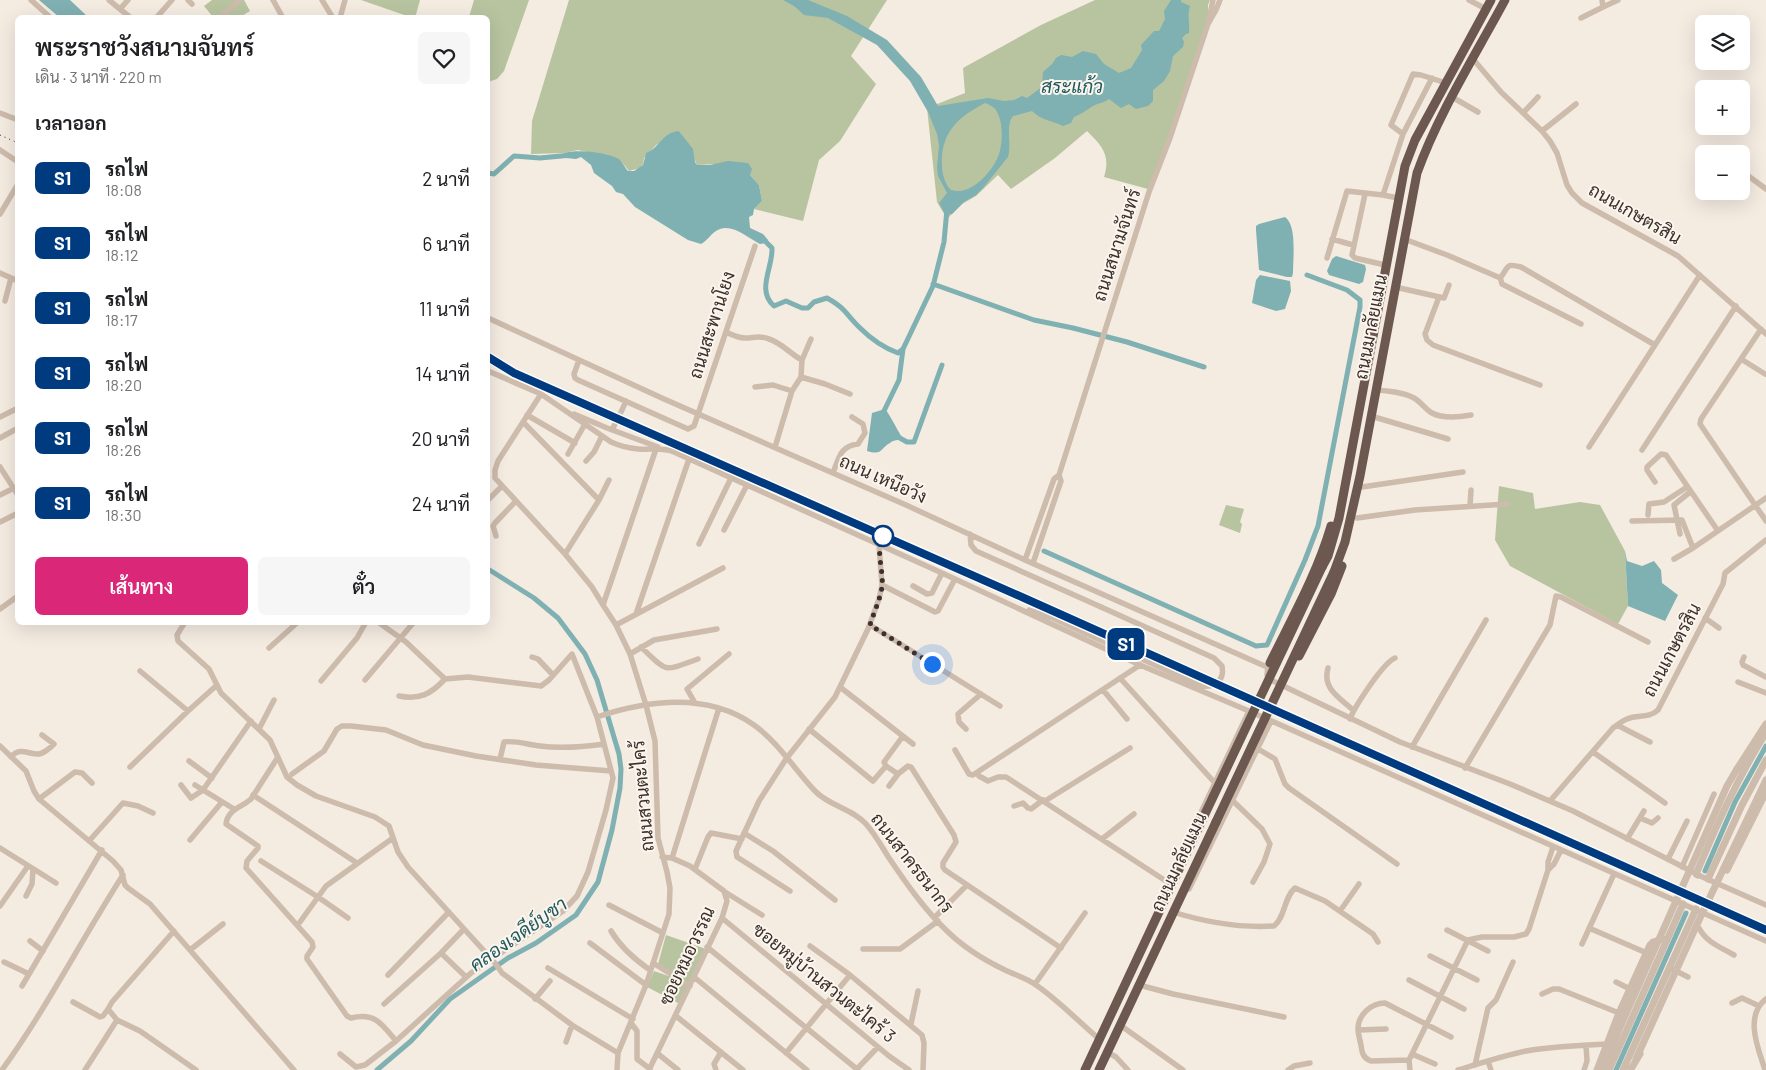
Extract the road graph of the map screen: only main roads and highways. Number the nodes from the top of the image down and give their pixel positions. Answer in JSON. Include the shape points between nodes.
{"nodes":[{"id":1,"x":1505,"y":0,"type":"edge"},
{"id":2,"x":1489,"y":2,"type":"edge"},
{"id":3,"x":1370,"y":418,"type":"junction"},
{"id":4,"x":1348,"y":469,"type":"junction"},
{"id":5,"x":1268,"y":665,"type":"road end"},
{"id":6,"x":1284,"y":687,"type":"road end"},
{"id":7,"x":1085,"y":1070,"type":"edge"},
{"id":8,"x":1098,"y":1070,"type":"edge"}],
"edges":[{"from":1,"to":3,"type":"highway","name":"ถนนมาลัยแมน","via":[[1452,97],[1417,173]]},
{"from":2,"to":4,"type":"highway","name":"ถนนมาลัยแมน","via":[[1415,140],[1405,166]]},
{"from":3,"to":6,"type":"highway","via":[[1371,438],[1351,543],[1329,597]]},
{"from":3,"to":8,"type":"highway","name":"ถนนมาลัยแมน","bridge":true,"via":[[1351,519],[1334,572]]},
{"from":4,"to":5,"type":"highway","via":[[1319,560]]},
{"from":4,"to":7,"type":"highway","name":"ถนนมาลัยแมน","bridge":true,"via":[[1328,556],[1170,884]]}]}
